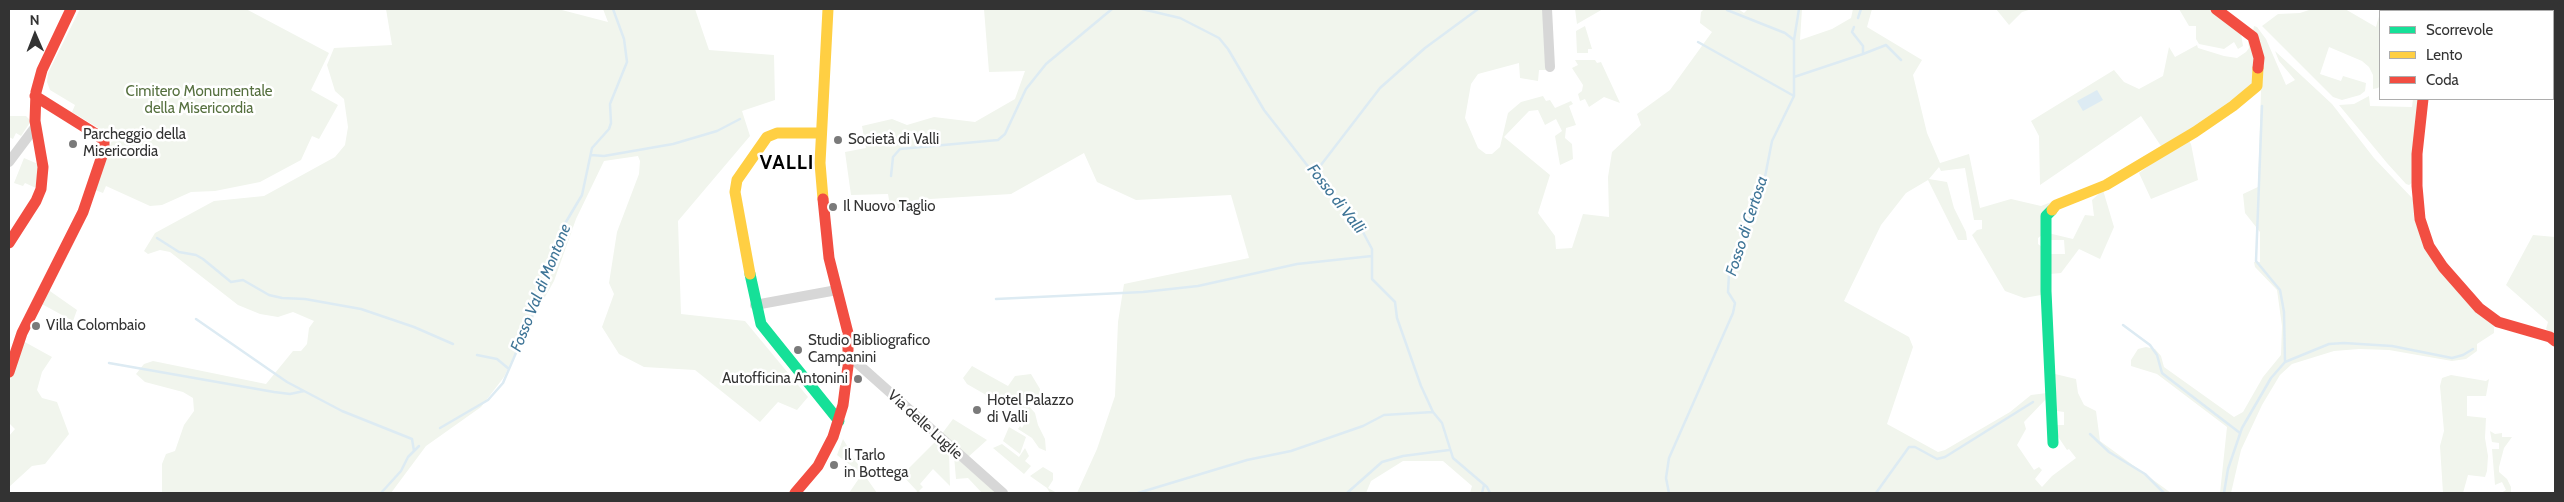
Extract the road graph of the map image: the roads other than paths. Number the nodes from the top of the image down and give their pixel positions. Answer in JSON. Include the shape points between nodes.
{"nodes":[{"id":1,"x":71,"y":9,"type":"edge"},
{"id":2,"x":828,"y":9,"type":"edge"},
{"id":3,"x":1547,"y":9,"type":"edge"},
{"id":4,"x":2216,"y":9,"type":"edge"},
{"id":5,"x":1550,"y":67,"type":"dead end"},
{"id":6,"x":35,"y":96,"type":"junction"},
{"id":7,"x":2423,"y":100,"type":"edge"},
{"id":8,"x":36,"y":126,"type":"junction"},
{"id":9,"x":820,"y":133,"type":"junction"},
{"id":10,"x":9,"y":162,"type":"edge"},
{"id":11,"x":9,"y":243,"type":"edge"},
{"id":12,"x":837,"y":290,"type":"junction"},
{"id":13,"x":755,"y":305,"type":"junction"},
{"id":14,"x":2555,"y":341,"type":"edge"},
{"id":15,"x":848,"y":355,"type":"junction"},
{"id":16,"x":9,"y":372,"type":"edge"},
{"id":17,"x":839,"y":421,"type":"junction"},
{"id":18,"x":2053,"y":443,"type":"dead end"},
{"id":19,"x":795,"y":493,"type":"edge"},
{"id":20,"x":1003,"y":493,"type":"edge"}],
"edges":[{"from":1,"to":6,"type":"street","via":[[42,70]]},
{"from":2,"to":9,"type":"street"},
{"from":3,"to":5,"type":"street"},
{"from":4,"to":18,"type":"street","via":[[2253,38],[2258,58],[2257,86],[2195,132],[2106,185],[2056,205],[2046,216]]},
{"from":6,"to":8,"type":"street"},
{"from":6,"to":16,"type":"street","via":[[99,136],[104,142],[104,150],[84,212],[22,333]]},
{"from":7,"to":14,"type":"street","via":[[2417,186],[2420,219],[2430,246],[2443,267],[2486,313],[2498,322]]},
{"from":8,"to":10,"type":"street"},
{"from":8,"to":11,"type":"street","via":[[43,167],[41,189]]},
{"from":9,"to":12,"type":"street","via":[[824,223]]},
{"from":9,"to":13,"type":"street","via":[[770,135],[736,183],[735,196]]},
{"from":12,"to":13,"type":"street"},
{"from":12,"to":15,"type":"street","via":[[846,324]]},
{"from":13,"to":17,"type":"street","via":[[762,327]]},
{"from":15,"to":17,"type":"street"},
{"from":15,"to":20,"type":"street","name":"Via delle Luglie"},
{"from":17,"to":19,"type":"street","via":[[822,459]]}]}
